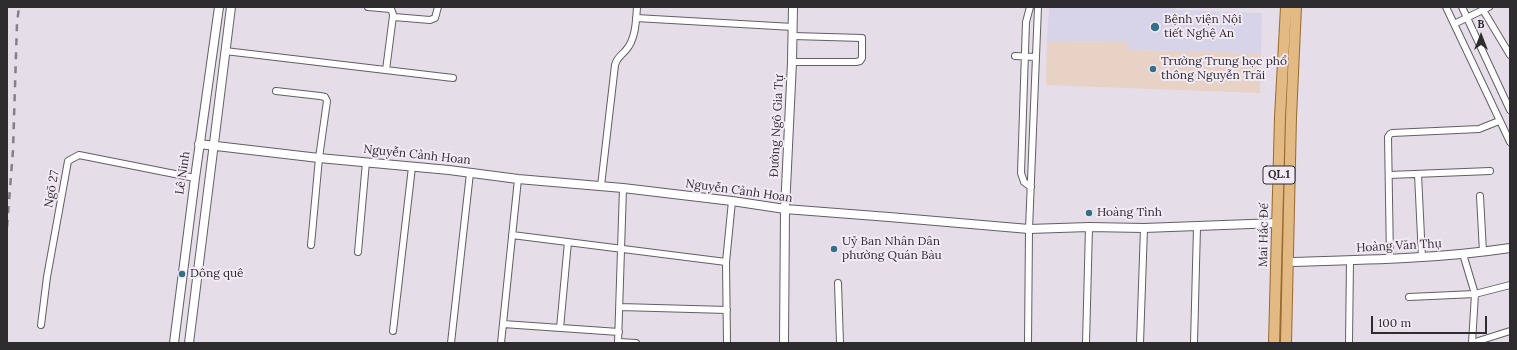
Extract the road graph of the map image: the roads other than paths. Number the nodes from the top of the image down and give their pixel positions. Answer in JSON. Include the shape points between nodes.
{"nodes":[{"id":1,"x":219,"y":7,"type":"edge"},
{"id":2,"x":231,"y":7,"type":"edge"},
{"id":3,"x":368,"y":7,"type":"edge"},
{"id":4,"x":438,"y":7,"type":"edge"},
{"id":5,"x":637,"y":7,"type":"edge"},
{"id":6,"x":793,"y":7,"type":"edge"},
{"id":7,"x":1030,"y":7,"type":"edge"},
{"id":8,"x":1038,"y":7,"type":"edge"},
{"id":9,"x":1286,"y":7,"type":"edge"},
{"id":10,"x":1296,"y":7,"type":"edge"},
{"id":11,"x":1446,"y":7,"type":"edge"},
{"id":12,"x":1462,"y":7,"type":"edge"},
{"id":13,"x":1486,"y":9,"type":"edge"},
{"id":14,"x":393,"y":16,"type":"junction"},
{"id":15,"x":636,"y":18,"type":"junction"},
{"id":16,"x":1467,"y":19,"type":"junction"},
{"id":17,"x":1454,"y":24,"type":"junction"},
{"id":18,"x":793,"y":27,"type":"junction"},
{"id":19,"x":793,"y":36,"type":"junction"},
{"id":20,"x":225,"y":51,"type":"junction"},
{"id":21,"x":1510,"y":55,"type":"edge"},
{"id":22,"x":1015,"y":56,"type":"dead end"},
{"id":23,"x":1024,"y":57,"type":"junction"},
{"id":24,"x":1036,"y":57,"type":"junction"},
{"id":25,"x":792,"y":62,"type":"junction"},
{"id":26,"x":386,"y":70,"type":"junction"},
{"id":27,"x":453,"y":78,"type":"dead end"},
{"id":28,"x":276,"y":91,"type":"dead end"},
{"id":29,"x":1510,"y":110,"type":"edge"},
{"id":30,"x":1285,"y":117,"type":"junction"},
{"id":31,"x":1499,"y":120,"type":"junction"},
{"id":32,"x":1510,"y":142,"type":"edge"},
{"id":33,"x":200,"y":144,"type":"junction"},
{"id":34,"x":213,"y":145,"type":"junction"},
{"id":35,"x":319,"y":158,"type":"junction"},
{"id":36,"x":366,"y":162,"type":"junction"},
{"id":37,"x":412,"y":167,"type":"junction"},
{"id":38,"x":1490,"y":171,"type":"dead end"},
{"id":39,"x":470,"y":173,"type":"junction"},
{"id":40,"x":1418,"y":174,"type":"junction"},
{"id":41,"x":1389,"y":175,"type":"junction"},
{"id":42,"x":195,"y":178,"type":"junction"},
{"id":43,"x":518,"y":179,"type":"junction"},
{"id":44,"x":601,"y":186,"type":"junction"},
{"id":45,"x":1031,"y":187,"type":"junction"},
{"id":46,"x":623,"y":188,"type":"junction"},
{"id":47,"x":1480,"y":196,"type":"dead end"},
{"id":48,"x":732,"y":201,"type":"junction"},
{"id":49,"x":785,"y":210,"type":"junction"},
{"id":50,"x":1277,"y":223,"type":"junction"},
{"id":51,"x":1089,"y":227,"type":"junction"},
{"id":52,"x":1197,"y":227,"type":"junction"},
{"id":53,"x":1144,"y":228,"type":"junction"},
{"id":54,"x":1029,"y":230,"type":"junction"},
{"id":55,"x":512,"y":235,"type":"junction"},
{"id":56,"x":568,"y":242,"type":"junction"},
{"id":57,"x":311,"y":245,"type":"dead end"},
{"id":58,"x":1510,"y":248,"type":"edge"},
{"id":59,"x":621,"y":249,"type":"junction"},
{"id":60,"x":358,"y":252,"type":"dead end"},
{"id":61,"x":1483,"y":252,"type":"junction"},
{"id":62,"x":1462,"y":254,"type":"junction"},
{"id":63,"x":1422,"y":258,"type":"junction"},
{"id":64,"x":1390,"y":259,"type":"junction"},
{"id":65,"x":1350,"y":260,"type":"junction"},
{"id":66,"x":726,"y":262,"type":"junction"},
{"id":67,"x":1288,"y":262,"type":"junction"},
{"id":68,"x":838,"y":283,"type":"dead end"},
{"id":69,"x":1510,"y":285,"type":"edge"},
{"id":70,"x":1475,"y":294,"type":"junction"},
{"id":71,"x":1409,"y":297,"type":"dead end"},
{"id":72,"x":179,"y":307,"type":"junction"},
{"id":73,"x":620,"y":308,"type":"junction"},
{"id":74,"x":193,"y":310,"type":"junction"},
{"id":75,"x":727,"y":310,"type":"junction"},
{"id":76,"x":503,"y":324,"type":"junction"},
{"id":77,"x":41,"y":325,"type":"dead end"},
{"id":78,"x":560,"y":328,"type":"junction"},
{"id":79,"x":393,"y":331,"type":"dead end"},
{"id":80,"x":1510,"y":331,"type":"edge"},
{"id":81,"x":619,"y":332,"type":"junction"},
{"id":82,"x":618,"y":342,"type":"edge"},
{"id":83,"x":174,"y":343,"type":"edge"},
{"id":84,"x":188,"y":343,"type":"edge"},
{"id":85,"x":451,"y":343,"type":"edge"},
{"id":86,"x":501,"y":343,"type":"edge"},
{"id":87,"x":636,"y":343,"type":"edge"},
{"id":88,"x":727,"y":343,"type":"edge"},
{"id":89,"x":784,"y":343,"type":"edge"},
{"id":90,"x":840,"y":343,"type":"edge"},
{"id":91,"x":1028,"y":343,"type":"edge"},
{"id":92,"x":1086,"y":343,"type":"edge"},
{"id":93,"x":1140,"y":343,"type":"edge"},
{"id":94,"x":1194,"y":343,"type":"edge"},
{"id":95,"x":1274,"y":343,"type":"edge"},
{"id":96,"x":1286,"y":343,"type":"edge"},
{"id":97,"x":1349,"y":343,"type":"edge"},
{"id":98,"x":1472,"y":343,"type":"edge"}],
"edges":[{"from":1,"to":33,"type":"street","name":"Lê Ninh"},
{"from":2,"to":20,"type":"street"},
{"from":3,"to":14,"type":"street","via":[[390,9]]},
{"from":4,"to":14,"type":"street","via":[[432,20]]},
{"from":5,"to":15,"type":"street"},
{"from":6,"to":18,"type":"street","name":"Đường Ngô Gia Tự"},
{"from":7,"to":23,"type":"street","via":[[1026,22]]},
{"from":8,"to":24,"type":"street"},
{"from":9,"to":30,"type":"main road","name":"Mai Hắc Đế","number":"QL.1"},
{"from":10,"to":30,"type":"main road","name":"Mai Hắc Đế","number":"QL.1"},
{"from":11,"to":17,"type":"street"},
{"from":12,"to":16,"type":"street"},
{"from":13,"to":16,"type":"street"},
{"from":13,"to":21,"type":"street"},
{"from":14,"to":26,"type":"street"},
{"from":15,"to":18,"type":"street"},
{"from":15,"to":44,"type":"street","via":[[633,37],[615,65]]},
{"from":16,"to":17,"type":"street"},
{"from":16,"to":29,"type":"street"},
{"from":17,"to":31,"type":"street"},
{"from":18,"to":19,"type":"street","name":"Đường Ngô Gia Tự"},
{"from":19,"to":25,"type":"street","name":"Đường Ngô Gia Tự"},
{"from":19,"to":25,"type":"street","via":[[862,38],[862,58],[856,62]]},
{"from":20,"to":26,"type":"street"},
{"from":20,"to":34,"type":"street"},
{"from":22,"to":23,"type":"street"},
{"from":23,"to":24,"type":"street"},
{"from":23,"to":45,"type":"street","via":[[1021,173],[1024,182]]},
{"from":24,"to":45,"type":"street"},
{"from":25,"to":49,"type":"street","name":"Đường Ngô Gia Tự"},
{"from":26,"to":27,"type":"street"},
{"from":28,"to":35,"type":"street","via":[[320,96],[326,99]]},
{"from":30,"to":50,"type":"main road","name":"Mai Hắc Đế","number":"QL.1"},
{"from":30,"to":67,"type":"main road","name":"Mai Hắc Đế","number":"QL.1"},
{"from":31,"to":32,"type":"street"},
{"from":31,"to":41,"type":"street","via":[[1479,129],[1391,133],[1388,137]]},
{"from":33,"to":34,"type":"street","name":"Nguyễn Cảnh Hoan"},
{"from":33,"to":42,"type":"street","name":"Lê Ninh"},
{"from":34,"to":35,"type":"street","name":"Nguyễn Cảnh Hoan"},
{"from":34,"to":74,"type":"street"},
{"from":35,"to":36,"type":"street","name":"Nguyễn Cảnh Hoan"},
{"from":35,"to":57,"type":"street"},
{"from":36,"to":37,"type":"street","name":"Nguyễn Cảnh Hoan"},
{"from":36,"to":60,"type":"street"},
{"from":37,"to":39,"type":"street","name":"Nguyễn Cảnh Hoan"},
{"from":37,"to":79,"type":"street"},
{"from":38,"to":40,"type":"street"},
{"from":39,"to":43,"type":"street","name":"Nguyễn Cảnh Hoan"},
{"from":39,"to":85,"type":"street"},
{"from":40,"to":41,"type":"street"},
{"from":40,"to":63,"type":"street"},
{"from":41,"to":64,"type":"street"},
{"from":42,"to":72,"type":"street","name":"Lê Ninh"},
{"from":42,"to":77,"type":"street","name":"Ngõ 27","via":[[79,155],[68,161]]},
{"from":43,"to":44,"type":"street","name":"Nguyễn Cảnh Hoan"},
{"from":43,"to":55,"type":"street"},
{"from":44,"to":46,"type":"street","name":"Nguyễn Cảnh Hoan"},
{"from":45,"to":54,"type":"street"},
{"from":46,"to":48,"type":"street","name":"Nguyễn Cảnh Hoan"},
{"from":46,"to":59,"type":"street"},
{"from":47,"to":61,"type":"street"},
{"from":48,"to":49,"type":"street","name":"Nguyễn Cảnh Hoan"},
{"from":48,"to":66,"type":"street"},
{"from":49,"to":54,"type":"street","name":"Nguyễn Cảnh Hoan"},
{"from":49,"to":89,"type":"street","name":"Đường Ngô Gia Tự"},
{"from":50,"to":52,"type":"street","name":"Nguyễn Cảnh Hoan"},
{"from":50,"to":95,"type":"main road","name":"Mai Hắc Đế","number":"QL.1"},
{"from":51,"to":53,"type":"street","name":"Nguyễn Cảnh Hoan"},
{"from":51,"to":54,"type":"street","name":"Nguyễn Cảnh Hoan"},
{"from":51,"to":92,"type":"street"},
{"from":52,"to":53,"type":"street","name":"Nguyễn Cảnh Hoan"},
{"from":52,"to":94,"type":"street"},
{"from":53,"to":93,"type":"street"},
{"from":54,"to":91,"type":"street"},
{"from":55,"to":56,"type":"street"},
{"from":55,"to":76,"type":"street"},
{"from":56,"to":59,"type":"street"},
{"from":56,"to":78,"type":"street"},
{"from":58,"to":61,"type":"street","name":"Hoàng Văn Thụ"},
{"from":59,"to":66,"type":"street"},
{"from":59,"to":73,"type":"street"},
{"from":61,"to":62,"type":"street","name":"Hoàng Văn Thụ"},
{"from":62,"to":63,"type":"street","name":"Hoàng Văn Thụ"},
{"from":62,"to":70,"type":"street"},
{"from":63,"to":64,"type":"street","name":"Hoàng Văn Thụ"},
{"from":64,"to":65,"type":"street","name":"Hoàng Văn Thụ"},
{"from":65,"to":67,"type":"street","name":"Hoàng Văn Thụ"},
{"from":65,"to":97,"type":"street"},
{"from":66,"to":75,"type":"street"},
{"from":67,"to":96,"type":"main road","name":"Mai Hắc Đế","number":"QL.1"},
{"from":68,"to":90,"type":"street"},
{"from":69,"to":70,"type":"street"},
{"from":70,"to":71,"type":"street"},
{"from":70,"to":98,"type":"street"},
{"from":72,"to":74,"type":"street"},
{"from":72,"to":83,"type":"street","name":"Lê Ninh"},
{"from":73,"to":75,"type":"street"},
{"from":73,"to":81,"type":"street"},
{"from":74,"to":84,"type":"street"},
{"from":75,"to":88,"type":"street"},
{"from":76,"to":78,"type":"street"},
{"from":76,"to":86,"type":"street"},
{"from":78,"to":81,"type":"street"},
{"from":80,"to":98,"type":"street"},
{"from":81,"to":82,"type":"street"},
{"from":82,"to":87,"type":"street"},
{"from":95,"to":96,"type":"main road"}]}
